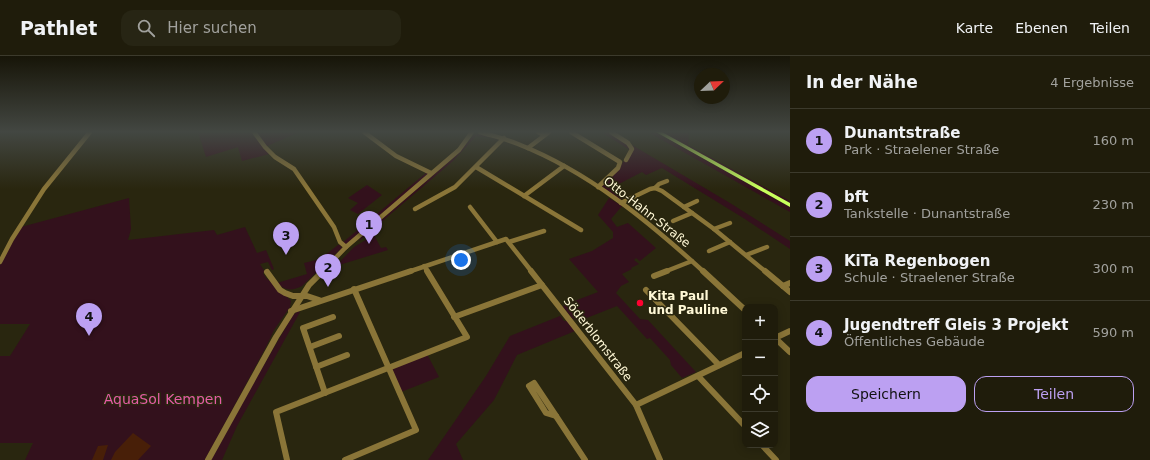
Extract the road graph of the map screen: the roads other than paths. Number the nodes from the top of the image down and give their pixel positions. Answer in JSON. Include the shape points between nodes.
{"nodes":[{"id":1,"x":75,"y":151,"type":"edge"},
{"id":2,"x":269,"y":151,"type":"edge"},
{"id":3,"x":389,"y":151,"type":"edge"},
{"id":4,"x":457,"y":151,"type":"edge"},
{"id":5,"x":492,"y":151,"type":"edge"},
{"id":6,"x":534,"y":151,"type":"edge"},
{"id":7,"x":602,"y":151,"type":"edge"},
{"id":8,"x":631,"y":151,"type":"edge"},
{"id":9,"x":692,"y":151,"type":"edge"},
{"id":10,"x":626,"y":160,"type":"dead end"},
{"id":11,"x":564,"y":166,"type":"junction"},
{"id":12,"x":476,"y":167,"type":"junction"},
{"id":13,"x":432,"y":174,"type":"junction"},
{"id":14,"x":667,"y":181,"type":"dead end"},
{"id":15,"x":598,"y":187,"type":"junction"},
{"id":16,"x":655,"y":188,"type":"junction"},
{"id":17,"x":524,"y":196,"type":"junction"},
{"id":18,"x":697,"y":201,"type":"dead end"},
{"id":19,"x":621,"y":203,"type":"junction"},
{"id":20,"x":790,"y":205,"type":"edge"},
{"id":21,"x":470,"y":206,"type":"dead end"},
{"id":22,"x":684,"y":207,"type":"junction"},
{"id":23,"x":415,"y":209,"type":"dead end"},
{"id":24,"x":692,"y":213,"type":"junction"},
{"id":25,"x":673,"y":221,"type":"dead end"},
{"id":26,"x":730,"y":223,"type":"dead end"},
{"id":27,"x":581,"y":230,"type":"dead end"},
{"id":28,"x":714,"y":230,"type":"junction"},
{"id":29,"x":544,"y":231,"type":"dead end"},
{"id":30,"x":507,"y":240,"type":"junction"},
{"id":31,"x":497,"y":242,"type":"junction"},
{"id":32,"x":730,"y":242,"type":"junction"},
{"id":33,"x":346,"y":247,"type":"junction"},
{"id":34,"x":767,"y":247,"type":"dead end"},
{"id":35,"x":709,"y":251,"type":"dead end"},
{"id":36,"x":746,"y":255,"type":"junction"},
{"id":37,"x":692,"y":261,"type":"junction"},
{"id":38,"x":0,"y":262,"type":"edge"},
{"id":39,"x":424,"y":266,"type":"junction"},
{"id":40,"x":267,"y":272,"type":"dead end"},
{"id":41,"x":654,"y":276,"type":"dead end"},
{"id":42,"x":542,"y":284,"type":"junction"},
{"id":43,"x":790,"y":284,"type":"edge"},
{"id":44,"x":783,"y":286,"type":"junction"},
{"id":45,"x":354,"y":289,"type":"junction"},
{"id":46,"x":646,"y":290,"type":"dead end"},
{"id":47,"x":790,"y":292,"type":"edge"},
{"id":48,"x":301,"y":296,"type":"junction"},
{"id":49,"x":320,"y":300,"type":"junction"},
{"id":50,"x":742,"y":307,"type":"edge"},
{"id":51,"x":291,"y":311,"type":"junction"},
{"id":52,"x":454,"y":317,"type":"junction"},
{"id":53,"x":333,"y":318,"type":"dead end"},
{"id":54,"x":790,"y":331,"type":"edge"},
{"id":55,"x":340,"y":336,"type":"dead end"},
{"id":56,"x":778,"y":337,"type":"edge"},
{"id":57,"x":777,"y":340,"type":"edge"},
{"id":58,"x":310,"y":347,"type":"junction"},
{"id":59,"x":790,"y":352,"type":"edge"},
{"id":60,"x":742,"y":354,"type":"edge"},
{"id":61,"x":347,"y":355,"type":"dead end"},
{"id":62,"x":719,"y":365,"type":"junction"},
{"id":63,"x":316,"y":367,"type":"junction"},
{"id":64,"x":388,"y":368,"type":"junction"},
{"id":65,"x":698,"y":376,"type":"junction"},
{"id":66,"x":325,"y":393,"type":"junction"},
{"id":67,"x":636,"y":405,"type":"junction"},
{"id":68,"x":556,"y":416,"type":"junction"},
{"id":69,"x":742,"y":423,"type":"edge"},
{"id":70,"x":765,"y":448,"type":"edge"},
{"id":71,"x":208,"y":460,"type":"edge"},
{"id":72,"x":287,"y":460,"type":"edge"},
{"id":73,"x":345,"y":460,"type":"edge"},
{"id":74,"x":585,"y":460,"type":"edge"},
{"id":75,"x":660,"y":460,"type":"edge"},
{"id":76,"x":776,"y":460,"type":"edge"}],
"edges":[{"from":1,"to":38,"type":"street","via":[[44,189]]},
{"from":2,"to":33,"type":"street","via":[[294,169],[334,227],[340,242]]},
{"from":3,"to":13,"type":"street"},
{"from":4,"to":13,"type":"street"},
{"from":5,"to":12,"type":"street"},
{"from":6,"to":11,"type":"street","name":"Otto-Hahn-Straße"},
{"from":7,"to":15,"type":"street","via":[[620,162],[618,168]]},
{"from":8,"to":10,"type":"street"},
{"from":9,"to":20,"type":"main road"},
{"from":11,"to":15,"type":"street","name":"Otto-Hahn-Straße"},
{"from":11,"to":17,"type":"street"},
{"from":12,"to":17,"type":"street"},
{"from":12,"to":23,"type":"street","via":[[455,187]]},
{"from":13,"to":33,"type":"street"},
{"from":14,"to":16,"type":"street"},
{"from":15,"to":19,"type":"street","name":"Otto-Hahn-Straße"},
{"from":16,"to":19,"type":"street"},
{"from":16,"to":22,"type":"street"},
{"from":17,"to":27,"type":"street"},
{"from":18,"to":22,"type":"street"},
{"from":19,"to":37,"type":"street","name":"Otto-Hahn-Straße"},
{"from":21,"to":31,"type":"street"},
{"from":22,"to":24,"type":"street"},
{"from":24,"to":25,"type":"street"},
{"from":24,"to":28,"type":"street"},
{"from":26,"to":28,"type":"street"},
{"from":28,"to":32,"type":"street"},
{"from":29,"to":30,"type":"street"},
{"from":30,"to":31,"type":"street"},
{"from":30,"to":42,"type":"street","name":"Söderblomstraße"},
{"from":31,"to":39,"type":"street"},
{"from":32,"to":35,"type":"street"},
{"from":32,"to":36,"type":"street"},
{"from":33,"to":48,"type":"street"},
{"from":34,"to":36,"type":"street"},
{"from":36,"to":44,"type":"street"},
{"from":37,"to":41,"type":"street"},
{"from":37,"to":50,"type":"street","name":"Otto-Hahn-Straße"},
{"from":39,"to":45,"type":"street"},
{"from":39,"to":52,"type":"street"},
{"from":40,"to":48,"type":"street","via":[[280,290],[293,296]]},
{"from":42,"to":52,"type":"street"},
{"from":42,"to":67,"type":"street","name":"Söderblomstraße"},
{"from":43,"to":44,"type":"street"},
{"from":44,"to":47,"type":"street"},
{"from":45,"to":49,"type":"street"},
{"from":45,"to":64,"type":"street"},
{"from":46,"to":62,"type":"street"},
{"from":48,"to":49,"type":"street"},
{"from":48,"to":51,"type":"street"},
{"from":49,"to":51,"type":"street"},
{"from":51,"to":71,"type":"street"},
{"from":52,"to":64,"type":"street","via":[[467,338]]},
{"from":53,"to":58,"type":"street","via":[[303,328]]},
{"from":54,"to":56,"type":"street"},
{"from":55,"to":58,"type":"street"},
{"from":57,"to":59,"type":"street"},
{"from":58,"to":63,"type":"street"},
{"from":60,"to":62,"type":"street"},
{"from":61,"to":63,"type":"street"},
{"from":62,"to":65,"type":"street"},
{"from":63,"to":66,"type":"street"},
{"from":64,"to":66,"type":"street"},
{"from":64,"to":73,"type":"street","via":[[416,430]]},
{"from":65,"to":67,"type":"street"},
{"from":65,"to":69,"type":"street"},
{"from":66,"to":72,"type":"street","via":[[276,412]]},
{"from":67,"to":75,"type":"street","name":"Söderblomstraße"},
{"from":68,"to":68,"type":"street","via":[[534,383],[529,386],[546,413]]},
{"from":68,"to":74,"type":"street"},
{"from":70,"to":76,"type":"street"}]}
